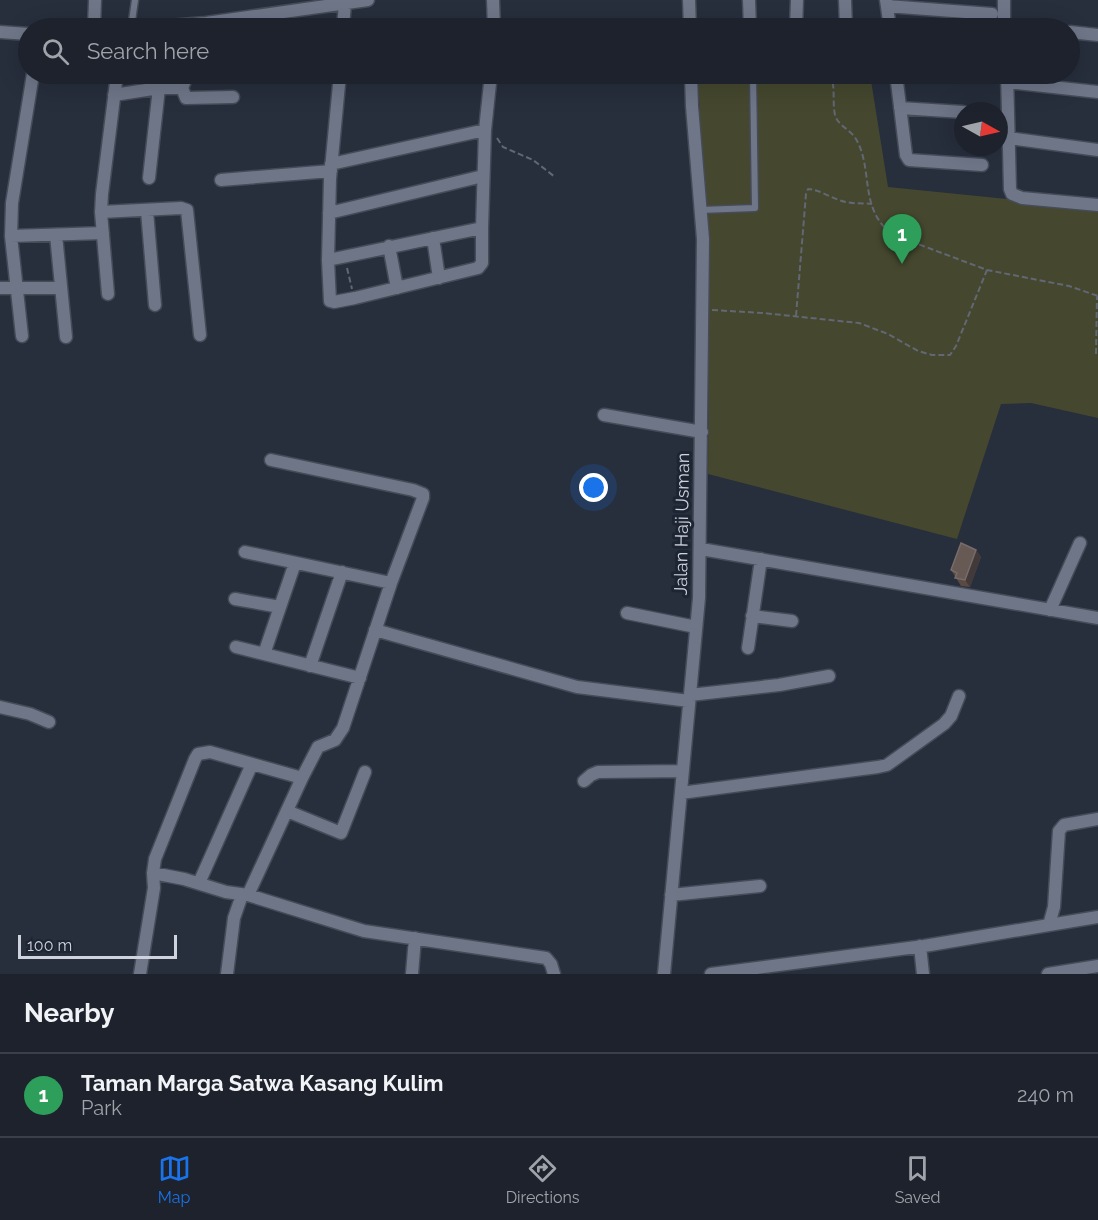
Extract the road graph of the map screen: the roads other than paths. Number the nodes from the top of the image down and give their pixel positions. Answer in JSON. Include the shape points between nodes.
{"nodes":[{"id":1,"x":95,"y":0,"type":"edge"},
{"id":2,"x":135,"y":0,"type":"edge"},
{"id":3,"x":368,"y":0,"type":"edge"},
{"id":4,"x":493,"y":0,"type":"edge"},
{"id":5,"x":689,"y":0,"type":"edge"},
{"id":6,"x":749,"y":0,"type":"edge"},
{"id":7,"x":797,"y":0,"type":"edge"},
{"id":8,"x":845,"y":0,"type":"edge"},
{"id":9,"x":1004,"y":0,"type":"edge"},
{"id":10,"x":345,"y":3,"type":"junction"},
{"id":11,"x":887,"y":3,"type":"edge"},
{"id":12,"x":992,"y":14,"type":"dead end"},
{"id":13,"x":94,"y":18,"type":"edge"},
{"id":14,"x":132,"y":18,"type":"edge"},
{"id":15,"x":244,"y":18,"type":"edge"},
{"id":16,"x":344,"y":18,"type":"edge"},
{"id":17,"x":494,"y":18,"type":"edge"},
{"id":18,"x":690,"y":18,"type":"edge"},
{"id":19,"x":750,"y":18,"type":"edge"},
{"id":20,"x":796,"y":18,"type":"edge"},
{"id":21,"x":846,"y":18,"type":"edge"},
{"id":22,"x":889,"y":18,"type":"edge"},
{"id":23,"x":1004,"y":18,"type":"edge"},
{"id":24,"x":0,"y":32,"type":"edge"},
{"id":25,"x":18,"y":33,"type":"edge"},
{"id":26,"x":1080,"y":33,"type":"edge"},
{"id":27,"x":1098,"y":35,"type":"edge"},
{"id":28,"x":31,"y":84,"type":"edge"},
{"id":29,"x":116,"y":84,"type":"edge"},
{"id":30,"x":184,"y":84,"type":"edge"},
{"id":31,"x":339,"y":84,"type":"edge"},
{"id":32,"x":490,"y":84,"type":"edge"},
{"id":33,"x":691,"y":84,"type":"edge"},
{"id":34,"x":753,"y":84,"type":"edge"},
{"id":35,"x":897,"y":84,"type":"edge"},
{"id":36,"x":1007,"y":84,"type":"edge"},
{"id":37,"x":1046,"y":84,"type":"edge"},
{"id":38,"x":159,"y":88,"type":"junction"},
{"id":39,"x":182,"y":88,"type":"junction"},
{"id":40,"x":1098,"y":92,"type":"edge"},
{"id":41,"x":114,"y":94,"type":"junction"},
{"id":42,"x":233,"y":97,"type":"dead end"},
{"id":43,"x":900,"y":108,"type":"junction"},
{"id":44,"x":954,"y":111,"type":"edge"},
{"id":45,"x":486,"y":127,"type":"junction"},
{"id":46,"x":1009,"y":138,"type":"junction"},
{"id":47,"x":1098,"y":150,"type":"edge"},
{"id":48,"x":982,"y":165,"type":"dead end"},
{"id":49,"x":331,"y":167,"type":"junction"},
{"id":50,"x":483,"y":176,"type":"junction"},
{"id":51,"x":149,"y":178,"type":"dead end"},
{"id":52,"x":221,"y":180,"type":"dead end"},
{"id":53,"x":1098,"y":205,"type":"edge"},
{"id":54,"x":700,"y":210,"type":"junction"},
{"id":55,"x":147,"y":211,"type":"junction"},
{"id":56,"x":101,"y":213,"type":"junction"},
{"id":57,"x":329,"y":213,"type":"junction"},
{"id":58,"x":482,"y":228,"type":"junction"},
{"id":59,"x":104,"y":233,"type":"junction"},
{"id":60,"x":56,"y":235,"type":"junction"},
{"id":61,"x":11,"y":236,"type":"junction"},
{"id":62,"x":433,"y":238,"type":"junction"},
{"id":63,"x":389,"y":246,"type":"junction"},
{"id":64,"x":328,"y":260,"type":"junction"},
{"id":65,"x":439,"y":278,"type":"junction"},
{"id":66,"x":0,"y":288,"type":"edge"},
{"id":67,"x":17,"y":288,"type":"junction"},
{"id":68,"x":61,"y":288,"type":"junction"},
{"id":69,"x":397,"y":288,"type":"junction"},
{"id":70,"x":108,"y":294,"type":"dead end"},
{"id":71,"x":155,"y":305,"type":"dead end"},
{"id":72,"x":200,"y":335,"type":"dead end"},
{"id":73,"x":22,"y":336,"type":"dead end"},
{"id":74,"x":66,"y":337,"type":"dead end"},
{"id":75,"x":604,"y":415,"type":"dead end"},
{"id":76,"x":702,"y":432,"type":"junction"},
{"id":77,"x":271,"y":459,"type":"dead end"},
{"id":78,"x":1080,"y":543,"type":"dead end"},
{"id":79,"x":700,"y":549,"type":"junction"},
{"id":80,"x":245,"y":552,"type":"dead end"},
{"id":81,"x":761,"y":560,"type":"junction"},
{"id":82,"x":295,"y":563,"type":"junction"},
{"id":83,"x":342,"y":572,"type":"junction"},
{"id":84,"x":391,"y":582,"type":"junction"},
{"id":85,"x":235,"y":599,"type":"dead end"},
{"id":86,"x":280,"y":607,"type":"junction"},
{"id":87,"x":1050,"y":610,"type":"junction"},
{"id":88,"x":627,"y":613,"type":"dead end"},
{"id":89,"x":752,"y":616,"type":"junction"},
{"id":90,"x":1098,"y":618,"type":"edge"},
{"id":91,"x":792,"y":621,"type":"dead end"},
{"id":92,"x":696,"y":627,"type":"junction"},
{"id":93,"x":375,"y":630,"type":"junction"},
{"id":94,"x":236,"y":647,"type":"dead end"},
{"id":95,"x":748,"y":648,"type":"dead end"},
{"id":96,"x":264,"y":654,"type":"junction"},
{"id":97,"x":310,"y":666,"type":"junction"},
{"id":98,"x":829,"y":676,"type":"dead end"},
{"id":99,"x":360,"y":678,"type":"junction"},
{"id":100,"x":959,"y":696,"type":"dead end"},
{"id":101,"x":690,"y":698,"type":"junction"},
{"id":102,"x":0,"y":707,"type":"edge"},
{"id":103,"x":49,"y":723,"type":"dead end"},
{"id":104,"x":252,"y":764,"type":"junction"},
{"id":105,"x":683,"y":771,"type":"junction"},
{"id":106,"x":365,"y":772,"type":"dead end"},
{"id":107,"x":302,"y":778,"type":"junction"},
{"id":108,"x":584,"y":781,"type":"dead end"},
{"id":109,"x":681,"y":793,"type":"junction"},
{"id":110,"x":287,"y":811,"type":"junction"},
{"id":111,"x":1098,"y":819,"type":"edge"},
{"id":112,"x":153,"y":873,"type":"junction"},
{"id":113,"x":199,"y":883,"type":"junction"},
{"id":114,"x":759,"y":886,"type":"dead end"},
{"id":115,"x":245,"y":895,"type":"junction"},
{"id":116,"x":671,"y":895,"type":"junction"},
{"id":117,"x":1098,"y":917,"type":"edge"},
{"id":118,"x":1049,"y":925,"type":"junction"},
{"id":119,"x":415,"y":938,"type":"junction"},
{"id":120,"x":920,"y":946,"type":"junction"},
{"id":121,"x":1098,"y":966,"type":"edge"},
{"id":122,"x":140,"y":974,"type":"edge"},
{"id":123,"x":227,"y":974,"type":"edge"},
{"id":124,"x":412,"y":974,"type":"edge"},
{"id":125,"x":554,"y":974,"type":"edge"},
{"id":126,"x":664,"y":974,"type":"edge"},
{"id":127,"x":711,"y":974,"type":"edge"},
{"id":128,"x":923,"y":974,"type":"edge"},
{"id":129,"x":1048,"y":974,"type":"edge"}],
"edges":[{"from":1,"to":13,"type":"street"},
{"from":2,"to":14,"type":"lane"},
{"from":3,"to":10,"type":"street"},
{"from":4,"to":17,"type":"street"},
{"from":5,"to":18,"type":"street"},
{"from":6,"to":19,"type":"street"},
{"from":7,"to":20,"type":"street"},
{"from":8,"to":21,"type":"street"},
{"from":9,"to":23,"type":"street"},
{"from":10,"to":15,"type":"street"},
{"from":10,"to":16,"type":"street"},
{"from":11,"to":12,"type":"street"},
{"from":11,"to":22,"type":"street"},
{"from":24,"to":25,"type":"street"},
{"from":26,"to":27,"type":"street"},
{"from":28,"to":61,"type":"street","via":[[14,183]]},
{"from":29,"to":41,"type":"street"},
{"from":30,"to":39,"type":"street"},
{"from":31,"to":49,"type":"street"},
{"from":32,"to":45,"type":"street"},
{"from":33,"to":54,"type":"street","name":"Jalan Haji Usman"},
{"from":34,"to":54,"type":"lane","via":[[755,208]]},
{"from":35,"to":43,"type":"street"},
{"from":36,"to":46,"type":"street"},
{"from":37,"to":40,"type":"street"},
{"from":38,"to":39,"type":"street"},
{"from":38,"to":41,"type":"street"},
{"from":38,"to":51,"type":"street"},
{"from":39,"to":42,"type":"street","via":[[190,99]]},
{"from":41,"to":56,"type":"street"},
{"from":43,"to":44,"type":"street"},
{"from":43,"to":48,"type":"street","via":[[909,160]]},
{"from":45,"to":49,"type":"street"},
{"from":45,"to":50,"type":"street"},
{"from":46,"to":47,"type":"street"},
{"from":46,"to":53,"type":"street","via":[[1012,194]]},
{"from":49,"to":52,"type":"street"},
{"from":49,"to":57,"type":"street"},
{"from":50,"to":57,"type":"street"},
{"from":50,"to":58,"type":"street"},
{"from":54,"to":76,"type":"street","name":"Jalan Haji Usman"},
{"from":55,"to":56,"type":"street"},
{"from":55,"to":71,"type":"street"},
{"from":55,"to":72,"type":"street","via":[[184,208],[189,213]]},
{"from":56,"to":59,"type":"street"},
{"from":57,"to":64,"type":"street"},
{"from":58,"to":62,"type":"street"},
{"from":58,"to":65,"type":"street","via":[[482,263],[478,268]]},
{"from":59,"to":60,"type":"street"},
{"from":59,"to":70,"type":"street"},
{"from":60,"to":61,"type":"street"},
{"from":60,"to":68,"type":"street"},
{"from":61,"to":67,"type":"street"},
{"from":62,"to":63,"type":"street"},
{"from":62,"to":65,"type":"street"},
{"from":63,"to":64,"type":"street"},
{"from":63,"to":69,"type":"street"},
{"from":64,"to":69,"type":"street","via":[[330,301]]},
{"from":65,"to":69,"type":"street"},
{"from":66,"to":67,"type":"street"},
{"from":67,"to":68,"type":"street"},
{"from":67,"to":73,"type":"street"},
{"from":68,"to":74,"type":"street"},
{"from":75,"to":76,"type":"street"},
{"from":76,"to":79,"type":"street","name":"Jalan Haji Usman"},
{"from":77,"to":84,"type":"street","via":[[423,494]]},
{"from":78,"to":87,"type":"street"},
{"from":79,"to":81,"type":"street"},
{"from":79,"to":92,"type":"street","name":"Jalan Haji Usman"},
{"from":80,"to":82,"type":"street"},
{"from":81,"to":87,"type":"street"},
{"from":81,"to":89,"type":"street"},
{"from":82,"to":83,"type":"street"},
{"from":82,"to":86,"type":"street"},
{"from":83,"to":84,"type":"street"},
{"from":83,"to":97,"type":"street"},
{"from":84,"to":93,"type":"street"},
{"from":85,"to":86,"type":"street"},
{"from":86,"to":96,"type":"street"},
{"from":87,"to":90,"type":"street"},
{"from":88,"to":92,"type":"street"},
{"from":89,"to":91,"type":"street"},
{"from":89,"to":95,"type":"street"},
{"from":92,"to":101,"type":"street","name":"Jalan Haji Usman"},
{"from":93,"to":99,"type":"street"},
{"from":93,"to":101,"type":"street","via":[[577,687]]},
{"from":94,"to":96,"type":"street"},
{"from":96,"to":97,"type":"street"},
{"from":97,"to":99,"type":"street"},
{"from":98,"to":101,"type":"street"},
{"from":99,"to":107,"type":"street","via":[[343,728],[335,740],[318,747]]},
{"from":100,"to":109,"type":"street","via":[[944,724],[887,765]]},
{"from":101,"to":105,"type":"street","name":"Jalan Haji Usman"},
{"from":102,"to":103,"type":"street"},
{"from":104,"to":107,"type":"street"},
{"from":104,"to":112,"type":"street","via":[[210,752],[198,754],[155,859]]},
{"from":104,"to":113,"type":"street"},
{"from":105,"to":108,"type":"street","via":[[598,772]]},
{"from":105,"to":109,"type":"street","name":"Jalan Haji Usman"},
{"from":106,"to":110,"type":"street","via":[[341,833]]},
{"from":107,"to":110,"type":"street"},
{"from":109,"to":116,"type":"street","name":"Jalan Haji Usman"},
{"from":110,"to":115,"type":"street"},
{"from":111,"to":118,"type":"street","via":[[1064,825],[1059,831],[1054,907]]},
{"from":112,"to":113,"type":"street"},
{"from":112,"to":122,"type":"street"},
{"from":113,"to":115,"type":"street"},
{"from":114,"to":116,"type":"street"},
{"from":115,"to":119,"type":"street","via":[[364,931]]},
{"from":115,"to":123,"type":"street","via":[[234,918]]},
{"from":116,"to":126,"type":"street","name":"Jalan Haji Usman"},
{"from":117,"to":118,"type":"street"},
{"from":118,"to":120,"type":"street"},
{"from":119,"to":124,"type":"street"},
{"from":119,"to":125,"type":"street","via":[[546,958]]},
{"from":120,"to":127,"type":"street"},
{"from":120,"to":128,"type":"street"},
{"from":121,"to":129,"type":"street"}]}
